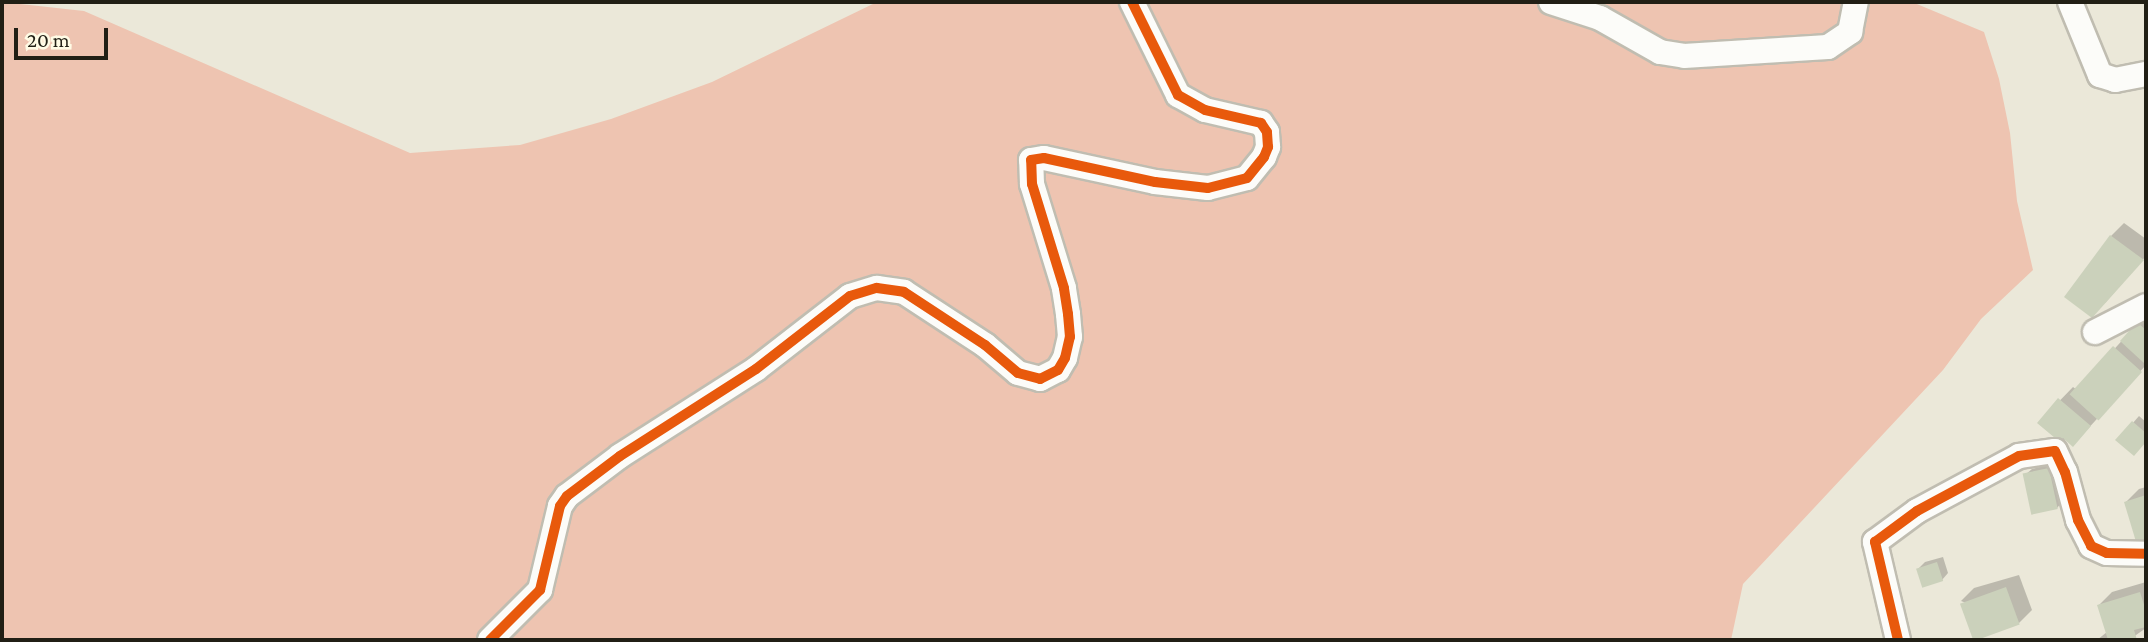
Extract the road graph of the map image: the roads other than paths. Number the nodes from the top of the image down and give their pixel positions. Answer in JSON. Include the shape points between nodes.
{"nodes":[{"id":1,"x":1132,"y":2,"type":"edge"},
{"id":2,"x":1551,"y":2,"type":"edge"},
{"id":3,"x":1856,"y":2,"type":"edge"},
{"id":4,"x":2070,"y":2,"type":"edge"},
{"id":5,"x":2146,"y":74,"type":"edge"},
{"id":6,"x":2146,"y":306,"type":"edge"},
{"id":7,"x":2095,"y":332,"type":"dead end"},
{"id":8,"x":2146,"y":554,"type":"edge"},
{"id":9,"x":490,"y":640,"type":"edge"},
{"id":10,"x":1898,"y":640,"type":"edge"}],
"edges":[{"from":1,"to":9,"type":"street","via":[[1178,95],[1205,110],[1261,123],[1268,147],[1247,178],[1208,188],[1155,182],[1044,158],[1031,160],[1032,184],[1068,314],[1070,337],[1058,370],[1040,379],[1018,373],[985,345],[904,292],[877,288],[850,296],[756,369],[620,456],[567,496],[560,506],[540,590]]},
{"from":2,"to":3,"type":"street","via":[[1600,18],[1660,52],[1684,56],[1828,47],[1850,32]]},
{"from":4,"to":5,"type":"street","via":[[2100,75],[2115,80]]},
{"from":6,"to":7,"type":"street"},
{"from":8,"to":10,"type":"street","via":[[2108,553],[2091,546],[2054,451],[2019,456],[1917,511],[1875,542]]}]}
